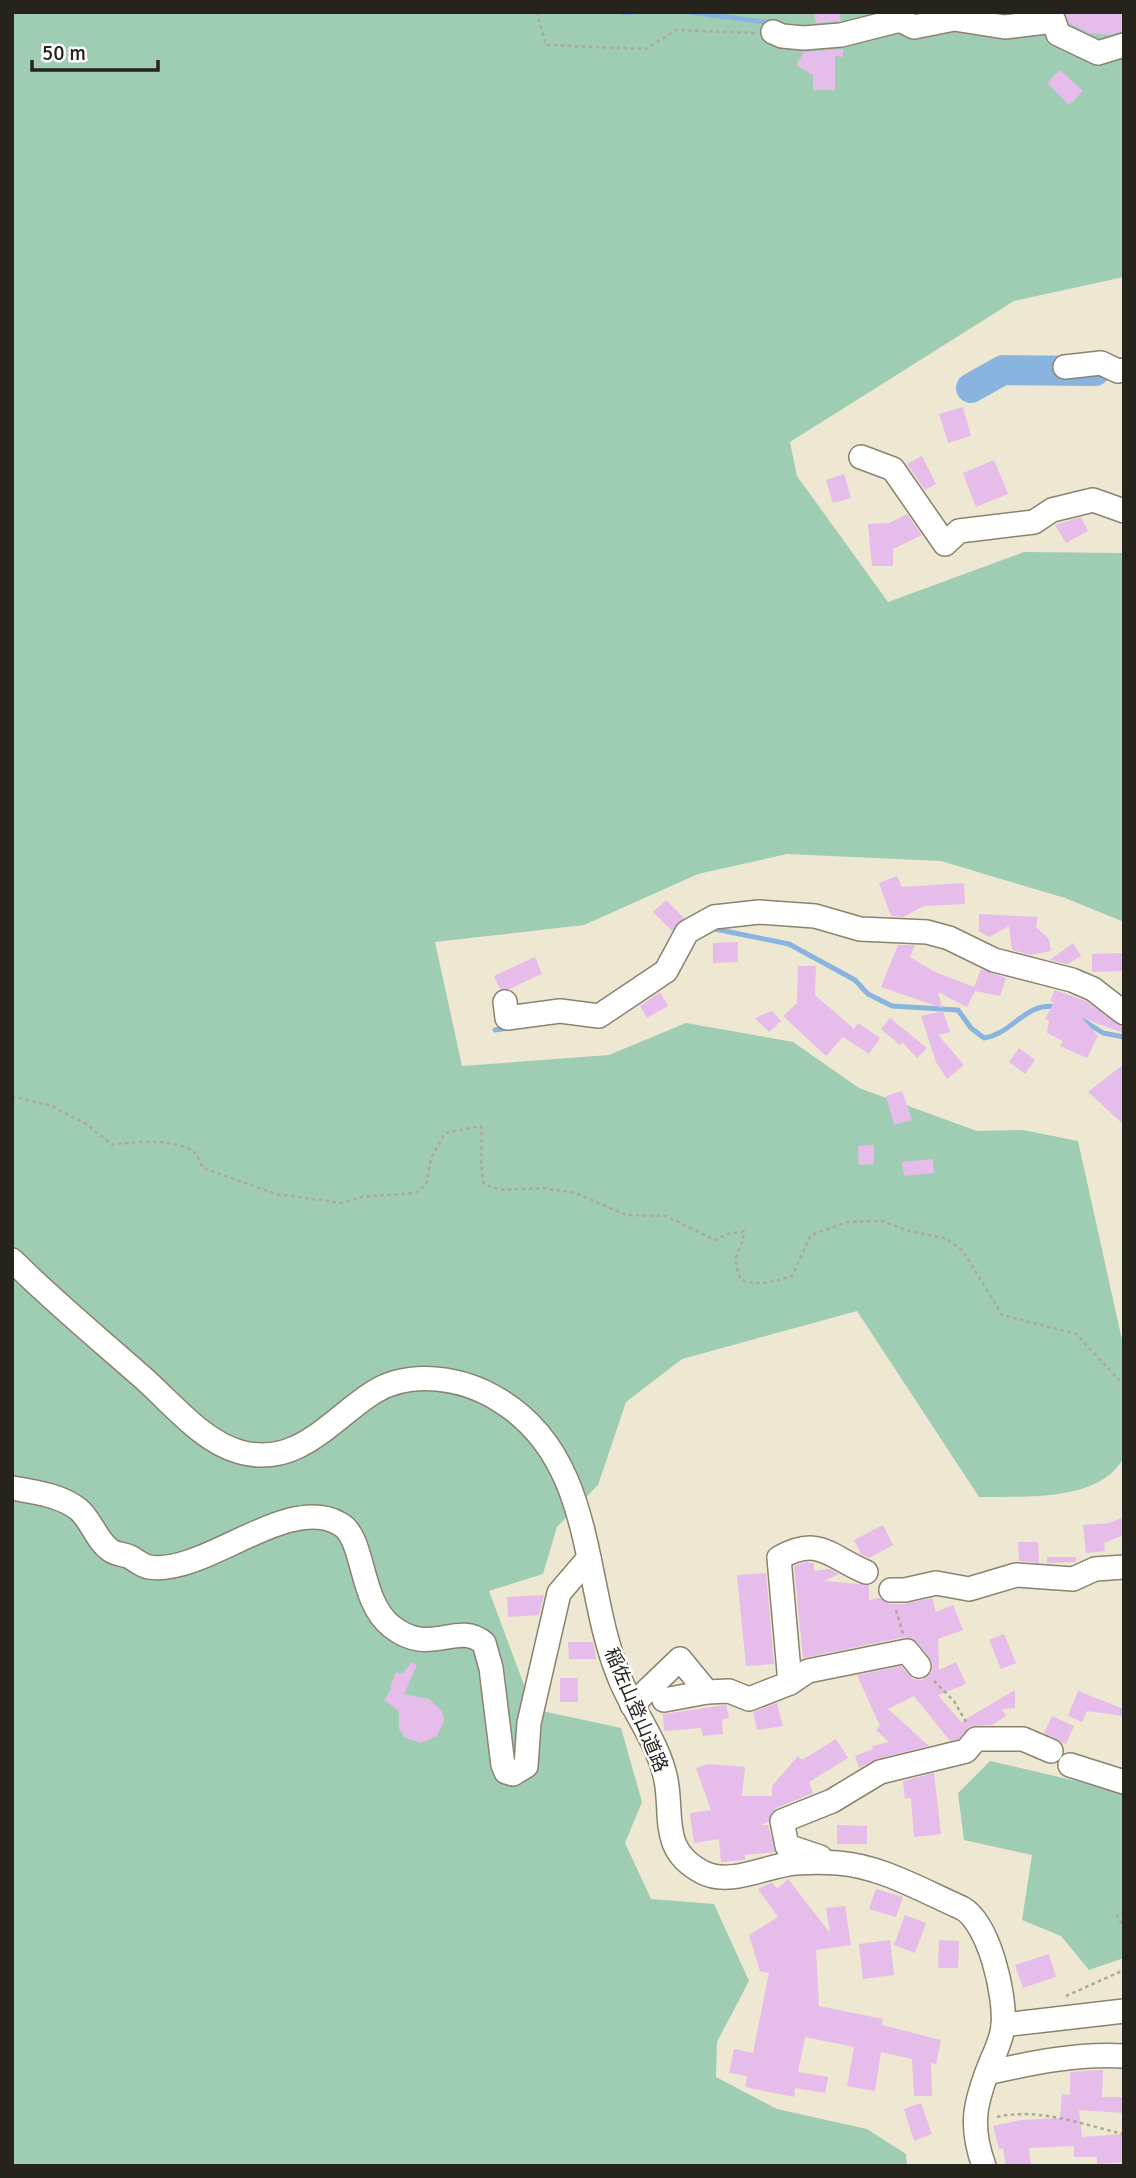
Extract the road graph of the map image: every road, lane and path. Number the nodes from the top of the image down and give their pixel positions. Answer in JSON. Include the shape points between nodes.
{"nodes":[{"id":1,"x":537,"y":12,"type":"edge"},
{"id":2,"x":772,"y":32,"type":"joint"},
{"id":3,"x":1124,"y":45,"type":"edge"},
{"id":4,"x":1065,"y":367,"type":"dead end"},
{"id":5,"x":1124,"y":370,"type":"edge"},
{"id":6,"x":861,"y":457,"type":"dead end"},
{"id":7,"x":1124,"y":511,"type":"edge"},
{"id":8,"x":505,"y":1002,"type":"dead end"},
{"id":9,"x":1124,"y":1013,"type":"edge"},
{"id":10,"x":12,"y":1096,"type":"edge"},
{"id":11,"x":12,"y":1260,"type":"edge"},
{"id":12,"x":1124,"y":1385,"type":"edge"},
{"id":13,"x":12,"y":1488,"type":"edge"},
{"id":14,"x":589,"y":1558,"type":"junction"},
{"id":15,"x":1124,"y":1567,"type":"edge"},
{"id":16,"x":866,"y":1572,"type":"dead end"},
{"id":17,"x":891,"y":1590,"type":"joint"},
{"id":18,"x":913,"y":1658,"type":"junction"},
{"id":19,"x":790,"y":1683,"type":"junction"},
{"id":20,"x":706,"y":1692,"type":"junction"},
{"id":21,"x":664,"y":1700,"type":"dead end"},
{"id":22,"x":632,"y":1705,"type":"junction"},
{"id":23,"x":976,"y":1739,"type":"junction"},
{"id":24,"x":1051,"y":1751,"type":"dead end"},
{"id":25,"x":1070,"y":1765,"type":"dead end"},
{"id":26,"x":1124,"y":1782,"type":"edge"},
{"id":27,"x":840,"y":1863,"type":"junction"},
{"id":28,"x":1124,"y":1910,"type":"edge"},
{"id":29,"x":1124,"y":1927,"type":"edge"},
{"id":30,"x":1124,"y":2011,"type":"edge"},
{"id":31,"x":1003,"y":2025,"type":"junction"},
{"id":32,"x":1124,"y":2056,"type":"edge"},
{"id":33,"x":986,"y":2073,"type":"junction"},
{"id":34,"x":974,"y":2122,"type":"junction"},
{"id":35,"x":1124,"y":2134,"type":"edge"},
{"id":36,"x":984,"y":2166,"type":"edge"}],
"edges":[{"from":1,"to":2,"type":"path","via":[[546,45],[646,49],[676,30]]},
{"from":2,"to":3,"type":"street","via":[[804,38],[841,35],[900,20],[914,27],[945,22],[1056,28],[1098,53]]},
{"from":4,"to":5,"type":"street","via":[[1101,363]]},
{"from":6,"to":7,"type":"street","via":[[892,469],[945,544],[959,531],[1034,522],[1052,510],[1093,500]]},
{"from":8,"to":9,"type":"street","via":[[507,1018],[560,1011],[599,1016],[666,971],[687,933],[714,917],[759,912],[815,916],[860,929],[927,932],[949,938],[995,960],[1093,989]]},
{"from":10,"to":12,"type":"path","via":[[52,1106],[113,1145],[139,1140],[183,1147],[194,1152],[203,1168],[276,1194],[341,1203],[415,1193],[426,1185],[431,1158],[445,1133],[481,1126],[479,1162],[484,1184],[500,1190],[544,1188],[576,1193],[626,1215],[666,1216],[715,1241],[744,1231],[735,1265],[741,1280],[752,1284],[792,1276],[811,1235],[847,1222],[882,1221],[947,1239],[963,1251],[1002,1315],[1076,1334]]},
{"from":11,"to":14,"type":"street","name":"稲佐山登山道路","via":[[189,1421],[240,1452],[275,1454],[317,1438],[391,1383],[431,1378],[475,1387],[502,1401],[547,1443],[567,1480]]},
{"from":13,"to":14,"type":"street","via":[[50,1496],[78,1509],[108,1549],[147,1567],[168,1567],[228,1546],[270,1524],[317,1519],[340,1523],[349,1530],[367,1592],[390,1626],[411,1639],[429,1641],[466,1634],[484,1643],[503,1765],[513,1774],[526,1766],[529,1723],[559,1593]]},
{"from":14,"to":22,"type":"street","name":"稲佐山登山道路","via":[[607,1643]]},
{"from":15,"to":17,"type":"street","via":[[1095,1569],[1073,1579],[1016,1576],[969,1588],[936,1583]]},
{"from":16,"to":19,"type":"street","via":[[841,1562],[822,1547],[794,1549],[779,1558]]},
{"from":17,"to":18,"type":"path"},
{"from":18,"to":19,"type":"street","via":[[808,1671]]},
{"from":18,"to":23,"type":"path","via":[[954,1701]]},
{"from":19,"to":20,"type":"street","via":[[749,1699],[729,1690]]},
{"from":20,"to":21,"type":"street"},
{"from":20,"to":22,"type":"street","via":[[680,1659]]},
{"from":22,"to":27,"type":"street","name":"稲佐山登山道路","via":[[667,1781],[671,1836],[686,1860],[703,1873],[722,1878],[795,1863]]},
{"from":23,"to":24,"type":"street","via":[[1023,1739]]},
{"from":23,"to":27,"type":"street","via":[[966,1751],[880,1772],[832,1801],[782,1821],[787,1846]]},
{"from":25,"to":26,"type":"street"},
{"from":27,"to":31,"type":"street","name":"稲佐山登山道路","via":[[871,1869],[974,1915],[984,1930],[996,1973]]},
{"from":28,"to":29,"type":"path","via":[[1117,1916]]},
{"from":30,"to":31,"type":"street"},
{"from":31,"to":33,"type":"street","name":"稲佐山登山道路"},
{"from":32,"to":33,"type":"street","via":[[1037,2061]]},
{"from":33,"to":34,"type":"street","name":"稲佐山登山道路"},
{"from":34,"to":35,"type":"path","via":[[1014,2113]]},
{"from":34,"to":36,"type":"street","name":"稲佐山登山道路"}]}
